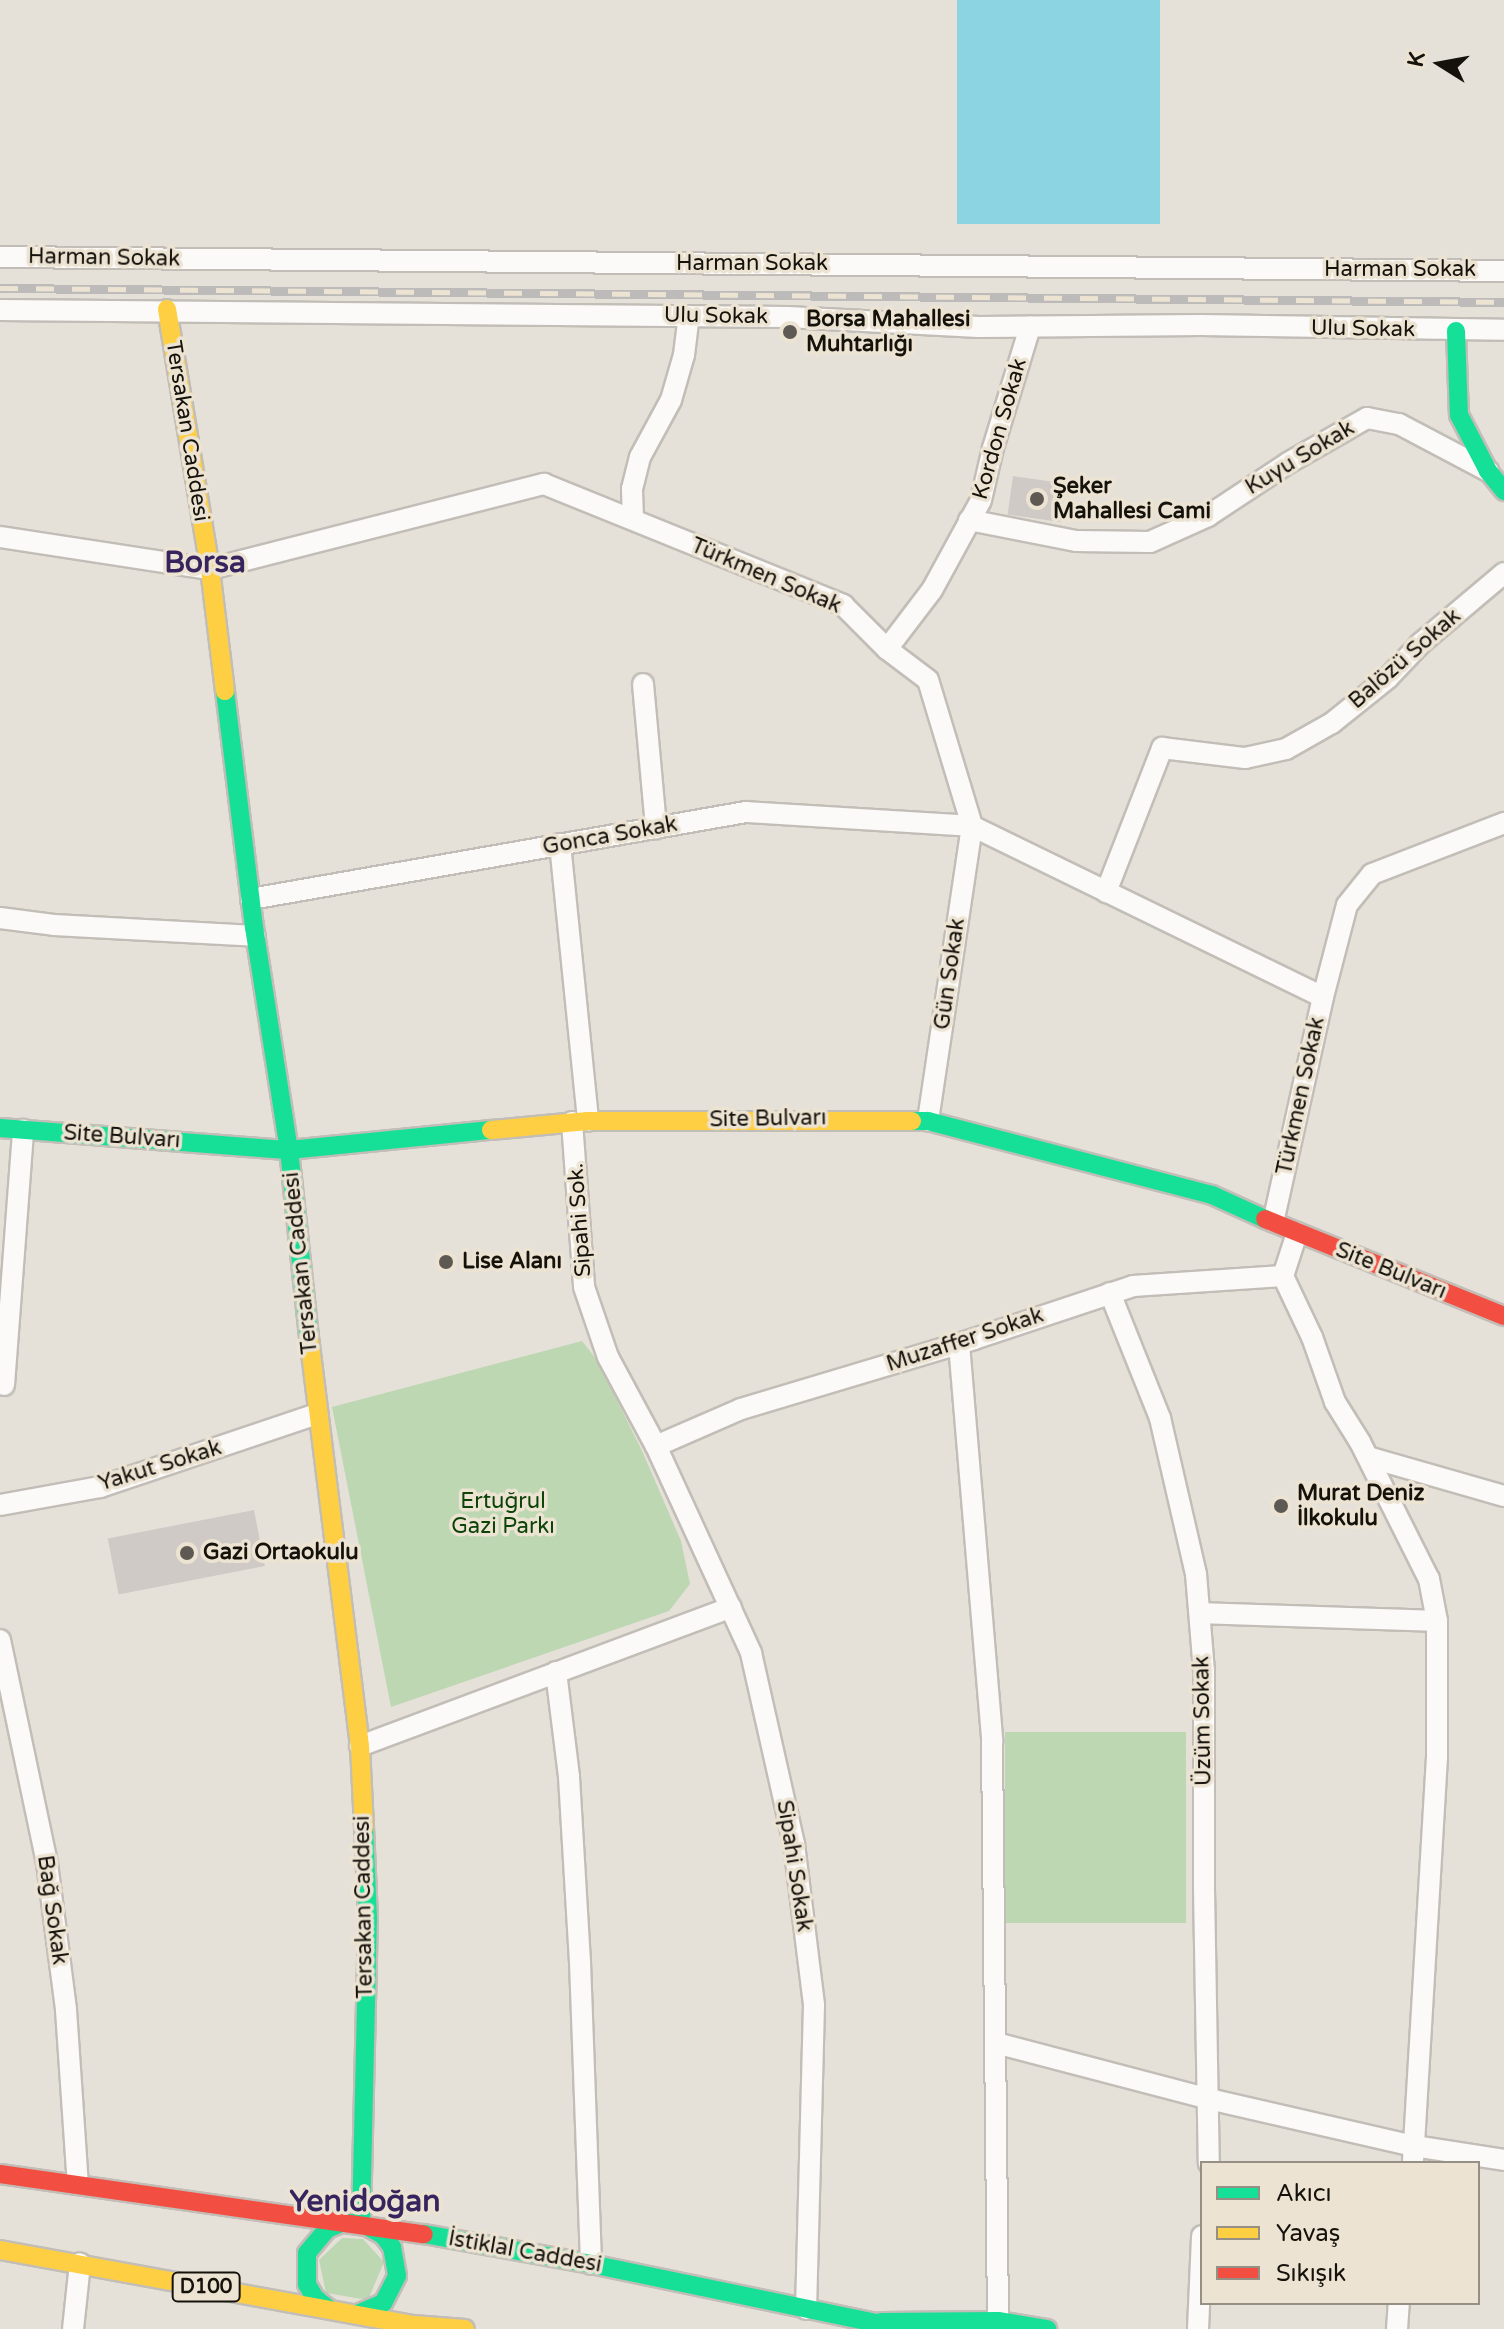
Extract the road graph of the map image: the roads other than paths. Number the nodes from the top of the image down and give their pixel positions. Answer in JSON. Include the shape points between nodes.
{"nodes":[{"id":1,"x":0,"y":257,"type":"edge"},
{"id":2,"x":1504,"y":271,"type":"edge"},
{"id":3,"x":167,"y":309,"type":"junction"},
{"id":4,"x":0,"y":310,"type":"edge"},
{"id":5,"x":689,"y":316,"type":"junction"},
{"id":6,"x":1030,"y":327,"type":"junction"},
{"id":7,"x":1504,"y":330,"type":"edge"},
{"id":8,"x":1456,"y":331,"type":"junction"},
{"id":9,"x":1488,"y":471,"type":"junction"},
{"id":10,"x":1504,"y":491,"type":"edge"},
{"id":11,"x":633,"y":519,"type":"junction"},
{"id":12,"x":969,"y":520,"type":"junction"},
{"id":13,"x":0,"y":537,"type":"edge"},
{"id":14,"x":210,"y":569,"type":"junction"},
{"id":15,"x":1504,"y":573,"type":"edge"},
{"id":16,"x":887,"y":649,"type":"junction"},
{"id":17,"x":643,"y":684,"type":"dead end"},
{"id":18,"x":1504,"y":823,"type":"edge"},
{"id":19,"x":972,"y":826,"type":"junction"},
{"id":20,"x":656,"y":828,"type":"junction"},
{"id":21,"x":560,"y":844,"type":"junction"},
{"id":22,"x":1106,"y":892,"type":"junction"},
{"id":23,"x":251,"y":899,"type":"junction"},
{"id":24,"x":0,"y":918,"type":"edge"},
{"id":25,"x":255,"y":936,"type":"junction"},
{"id":26,"x":1323,"y":997,"type":"junction"},
{"id":27,"x":928,"y":1121,"type":"junction"},
{"id":28,"x":580,"y":1122,"type":"junction"},
{"id":29,"x":0,"y":1128,"type":"edge"},
{"id":30,"x":23,"y":1130,"type":"junction"},
{"id":31,"x":289,"y":1150,"type":"junction"},
{"id":32,"x":1273,"y":1222,"type":"junction"},
{"id":33,"x":1297,"y":1233,"type":"junction"},
{"id":34,"x":1283,"y":1276,"type":"junction"},
{"id":35,"x":1110,"y":1293,"type":"junction"},
{"id":36,"x":1504,"y":1316,"type":"edge"},
{"id":37,"x":959,"y":1344,"type":"junction"},
{"id":38,"x":4,"y":1385,"type":"dead end"},
{"id":39,"x":317,"y":1414,"type":"junction"},
{"id":40,"x":656,"y":1446,"type":"junction"},
{"id":41,"x":1368,"y":1457,"type":"junction"},
{"id":42,"x":1504,"y":1496,"type":"edge"},
{"id":43,"x":0,"y":1505,"type":"edge"},
{"id":44,"x":731,"y":1607,"type":"junction"},
{"id":45,"x":1200,"y":1613,"type":"junction"},
{"id":46,"x":1437,"y":1621,"type":"junction"},
{"id":47,"x":0,"y":1640,"type":"edge"},
{"id":48,"x":556,"y":1672,"type":"junction"},
{"id":49,"x":360,"y":1746,"type":"junction"},
{"id":50,"x":996,"y":2043,"type":"junction"},
{"id":51,"x":1209,"y":2099,"type":"junction"},
{"id":52,"x":1413,"y":2154,"type":"edge"},
{"id":53,"x":1504,"y":2160,"type":"edge"},
{"id":54,"x":1209,"y":2161,"type":"edge"},
{"id":55,"x":0,"y":2174,"type":"edge"},
{"id":56,"x":78,"y":2184,"type":"junction"},
{"id":57,"x":361,"y":2223,"type":"junction"},
{"id":58,"x":0,"y":2250,"type":"edge"},
{"id":59,"x":80,"y":2263,"type":"junction"},
{"id":60,"x":591,"y":2264,"type":"junction"},
{"id":61,"x":1200,"y":2282,"type":"edge"},
{"id":62,"x":1399,"y":2305,"type":"edge"},
{"id":63,"x":806,"y":2309,"type":"junction"},
{"id":64,"x":345,"y":2316,"type":"edge"},
{"id":65,"x":998,"y":2321,"type":"junction"},
{"id":66,"x":870,"y":2322,"type":"junction"},
{"id":67,"x":73,"y":2329,"type":"edge"},
{"id":68,"x":465,"y":2329,"type":"edge"},
{"id":69,"x":904,"y":2329,"type":"edge"},
{"id":70,"x":1047,"y":2329,"type":"edge"},
{"id":71,"x":1198,"y":2329,"type":"edge"},
{"id":72,"x":1397,"y":2329,"type":"edge"}],
"edges":[{"from":1,"to":2,"type":"street","name":"Harman Sokak"},
{"from":3,"to":4,"type":"street","name":"Ulu Sokak"},
{"from":3,"to":5,"type":"street","name":"Ulu Sokak"},
{"from":3,"to":14,"type":"main road","name":"Tersakan Caddesi"},
{"from":5,"to":6,"type":"street","name":"Ulu Sokak"},
{"from":5,"to":11,"type":"street","via":[[671,400],[640,457],[632,489]]},
{"from":6,"to":8,"type":"street","name":"Ulu Sokak"},
{"from":6,"to":12,"type":"street","name":"Kordon Sokak","via":[[981,500]]},
{"from":7,"to":8,"type":"street","name":"Ulu Sokak"},
{"from":8,"to":9,"type":"main road","via":[[1459,415]]},
{"from":9,"to":10,"type":"main road"},
{"from":9,"to":12,"type":"street","name":"Kuyu Sokak","via":[[1399,424],[1367,418],[1208,516],[1150,542],[1076,541]]},
{"from":11,"to":14,"type":"street","name":"Türkmen Sokak","via":[[544,484]]},
{"from":11,"to":16,"type":"street","name":"Türkmen Sokak","via":[[843,605]]},
{"from":12,"to":16,"type":"street","name":"Kordon Sokak","via":[[932,590]]},
{"from":13,"to":14,"type":"street"},
{"from":14,"to":23,"type":"main road","name":"Tersakan Caddesi"},
{"from":15,"to":22,"type":"street","name":"Balözü Sokak","via":[[1388,678],[1332,723],[1286,749],[1245,758],[1162,748]]},
{"from":16,"to":19,"type":"street","name":"Türkmen Sokak","via":[[928,680]]},
{"from":17,"to":20,"type":"street"},
{"from":18,"to":26,"type":"street","via":[[1372,874],[1347,905]]},
{"from":19,"to":20,"type":"street","name":"Gonca Sokak","via":[[746,812]]},
{"from":19,"to":22,"type":"street","name":"Türkmen Sokak"},
{"from":19,"to":27,"type":"street","name":"Gün Sokak"},
{"from":20,"to":21,"type":"street","name":"Gonca Sokak"},
{"from":21,"to":23,"type":"street","name":"Gonca Sokak"},
{"from":21,"to":28,"type":"street","name":"Sipahi Sok."},
{"from":22,"to":26,"type":"street","name":"Türkmen Sokak"},
{"from":23,"to":25,"type":"main road","name":"Tersakan Caddesi"},
{"from":24,"to":25,"type":"street"},
{"from":25,"to":31,"type":"main road","name":"Tersakan Caddesi"},
{"from":26,"to":32,"type":"street","name":"Türkmen Sokak"},
{"from":27,"to":28,"type":"main road","name":"Site Bulvarı"},
{"from":27,"to":32,"type":"main road","name":"Site Bulvarı","via":[[1212,1195]]},
{"from":28,"to":31,"type":"main road","name":"Site Bulvarı"},
{"from":28,"to":40,"type":"street","name":"Sipahi Sok.","via":[[584,1287],[608,1357]]},
{"from":29,"to":30,"type":"main road","name":"Site Bulvarı"},
{"from":30,"to":31,"type":"main road","name":"Site Bulvarı"},
{"from":30,"to":38,"type":"street"},
{"from":31,"to":39,"type":"main road","name":"Tersakan Caddesi"},
{"from":32,"to":33,"type":"main road","name":"Site Bulvarı"},
{"from":33,"to":34,"type":"street"},
{"from":33,"to":36,"type":"main road","name":"Site Bulvarı"},
{"from":34,"to":35,"type":"street","name":"Muzaffer Sokak","via":[[1133,1286]]},
{"from":34,"to":41,"type":"street","via":[[1335,1402]]},
{"from":35,"to":37,"type":"street","name":"Muzaffer Sokak"},
{"from":35,"to":45,"type":"street","name":"Üzüm Sokak","via":[[1160,1418]]},
{"from":37,"to":40,"type":"street","name":"Muzaffer Sokak","via":[[741,1409]]},
{"from":37,"to":50,"type":"street","via":[[992,1741]]},
{"from":39,"to":43,"type":"street","name":"Yakut Sokak","via":[[100,1487]]},
{"from":39,"to":49,"type":"main road","name":"Tersakan Caddesi"},
{"from":40,"to":44,"type":"street","name":"Sipahi Sokak"},
{"from":41,"to":42,"type":"street"},
{"from":41,"to":46,"type":"street","via":[[1429,1579]]},
{"from":44,"to":48,"type":"street"},
{"from":44,"to":63,"type":"street","name":"Sipahi Sokak","via":[[751,1653],[794,1844],[814,2005]]},
{"from":45,"to":46,"type":"street"},
{"from":45,"to":51,"type":"street","name":"Üzüm Sokak"},
{"from":46,"to":52,"type":"street","via":[[1437,1757]]},
{"from":47,"to":56,"type":"street","name":"Bağ Sokak","via":[[47,1863],[66,2010]]},
{"from":48,"to":49,"type":"street"},
{"from":48,"to":60,"type":"street","via":[[569,1777]]},
{"from":49,"to":57,"type":"main road","name":"Tersakan Caddesi","via":[[368,1918]]},
{"from":50,"to":51,"type":"street"},
{"from":50,"to":65,"type":"street"},
{"from":51,"to":52,"type":"street"},
{"from":51,"to":54,"type":"street","name":"Üzüm Sokak"},
{"from":52,"to":53,"type":"street"},
{"from":55,"to":56,"type":"main road","name":"İstiklal Caddesi"},
{"from":56,"to":57,"type":"main road","name":"İstiklal Caddesi"},
{"from":57,"to":60,"type":"main road","name":"İstiklal Caddesi"},
{"from":57,"to":64,"type":"main road","via":[[392,2247],[397,2276],[383,2303]]},
{"from":57,"to":64,"type":"main road","via":[[327,2229],[307,2253],[307,2284],[315,2298]]},
{"from":58,"to":59,"type":"main road","number":"D100"},
{"from":59,"to":64,"type":"main road","number":"D100"},
{"from":59,"to":67,"type":"street"},
{"from":60,"to":63,"type":"main road","name":"İstiklal Caddesi"},
{"from":61,"to":71,"type":"street"},
{"from":62,"to":72,"type":"street"},
{"from":63,"to":66,"type":"main road","name":"İstiklal Caddesi"},
{"from":64,"to":68,"type":"main road","number":"D100"},
{"from":65,"to":66,"type":"main road"},
{"from":65,"to":70,"type":"main road"},
{"from":66,"to":69,"type":"main road","name":"İstiklal Caddesi"}]}
